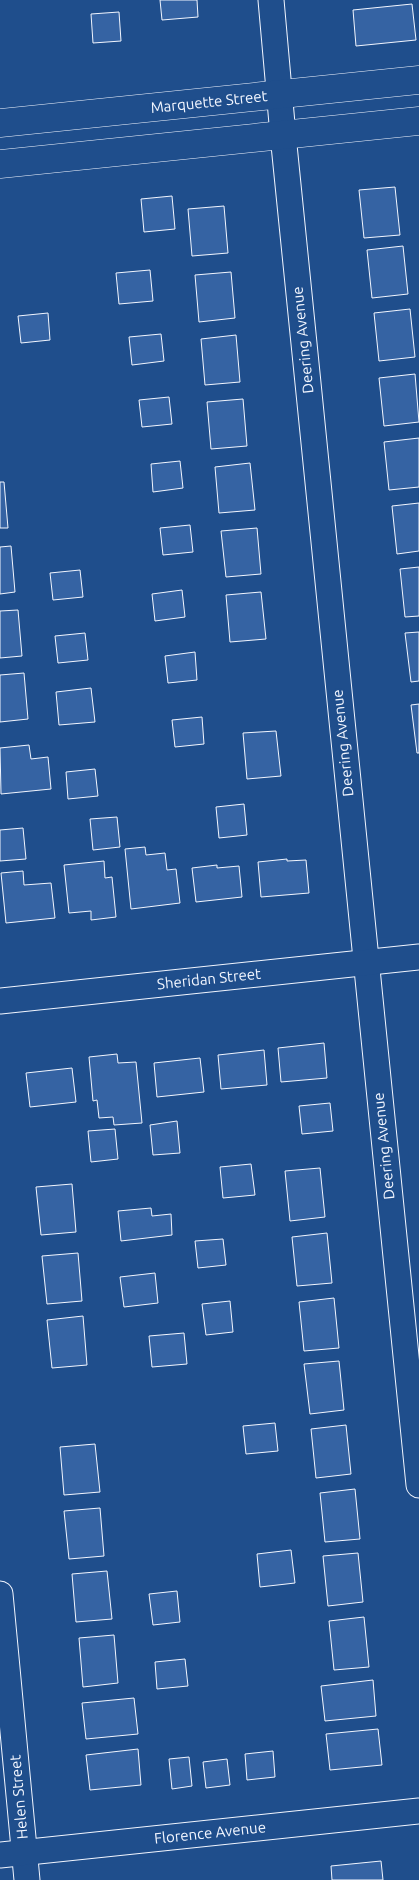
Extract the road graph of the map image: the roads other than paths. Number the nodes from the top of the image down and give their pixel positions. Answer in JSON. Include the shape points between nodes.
{"nodes":[{"id":1,"x":271,"y":0,"type":"edge"},
{"id":2,"x":419,"y":80,"type":"edge"},
{"id":3,"x":279,"y":94,"type":"junction"},
{"id":4,"x":419,"y":121,"type":"edge"},
{"id":5,"x":0,"y":123,"type":"edge"},
{"id":6,"x":283,"y":135,"type":"junction"},
{"id":7,"x":0,"y":164,"type":"edge"},
{"id":8,"x":419,"y":957,"type":"edge"},
{"id":9,"x":365,"y":963,"type":"junction"},
{"id":10,"x":0,"y":1001,"type":"edge"},
{"id":11,"x":419,"y":1485,"type":"edge"},
{"id":12,"x":0,"y":1594,"type":"edge"},
{"id":13,"x":419,"y":1811,"type":"edge"},
{"id":14,"x":12,"y":1853,"type":"edge"},
{"id":15,"x":27,"y":1880,"type":"edge"}],
"edges":[{"from":1,"to":3,"type":"street","name":"Deering Avenue"},
{"from":2,"to":3,"type":"street","name":"Marquette Street"},
{"from":3,"to":5,"type":"street","name":"Marquette Street"},
{"from":3,"to":6,"type":"street","name":"Deering Avenue"},
{"from":4,"to":6,"type":"street"},
{"from":6,"to":7,"type":"street"},
{"from":6,"to":9,"type":"street","name":"Deering Avenue"},
{"from":8,"to":9,"type":"street","name":"Sheridan Street"},
{"from":9,"to":10,"type":"street","name":"Sheridan Street"},
{"from":9,"to":11,"type":"street","name":"Deering Avenue"},
{"from":12,"to":14,"type":"street","name":"Helen Street"},
{"from":13,"to":14,"type":"street","name":"Florence Avenue"},
{"from":14,"to":15,"type":"street","name":"Helen Street"}]}
